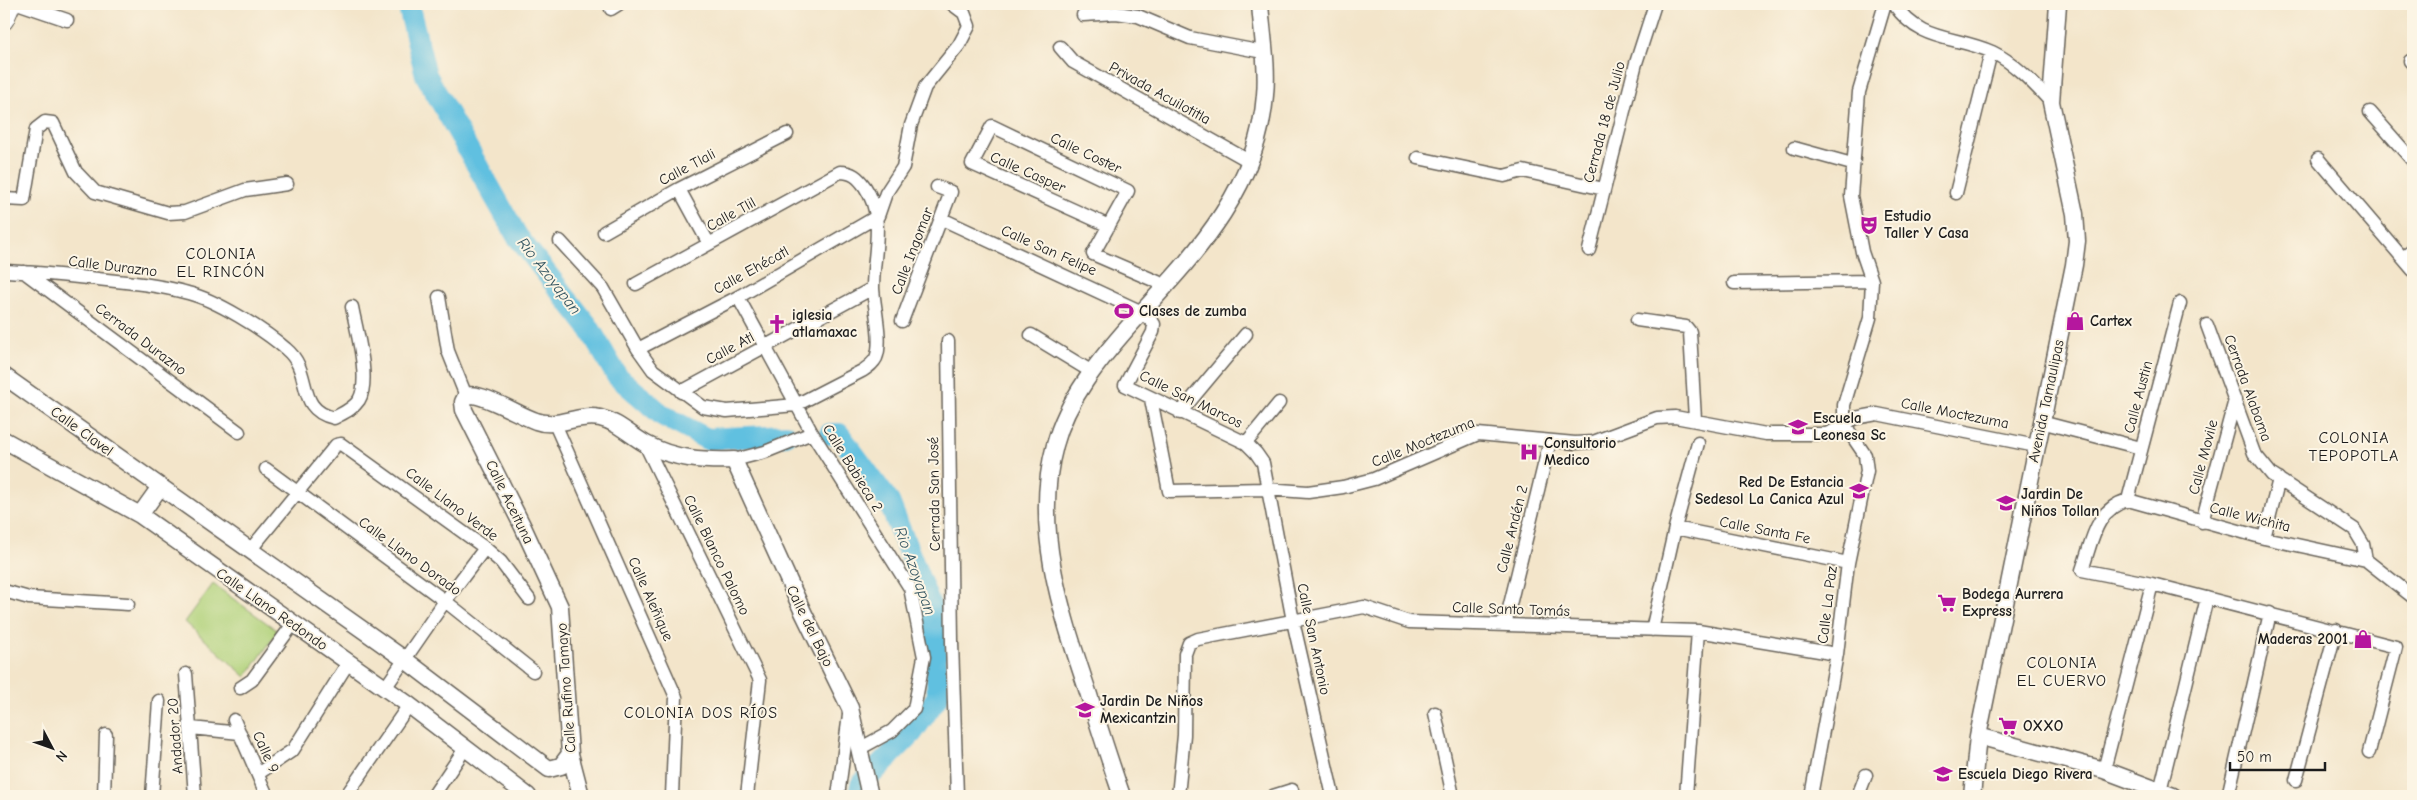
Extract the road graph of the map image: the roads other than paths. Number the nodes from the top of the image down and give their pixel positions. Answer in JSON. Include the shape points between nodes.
{"nodes":[{"id":1,"x":11,"y":4,"type":"edge"},
{"id":2,"x":20,"y":4,"type":"edge"},
{"id":3,"x":952,"y":4,"type":"edge"},
{"id":4,"x":1260,"y":4,"type":"edge"},
{"id":5,"x":1655,"y":4,"type":"edge"},
{"id":6,"x":1885,"y":4,"type":"edge"},
{"id":7,"x":1894,"y":4,"type":"edge"},
{"id":8,"x":2058,"y":4,"type":"edge"},
{"id":9,"x":1138,"y":10,"type":"edge"},
{"id":10,"x":1083,"y":15,"type":"dead end"},
{"id":11,"x":4,"y":20,"type":"edge"},
{"id":12,"x":67,"y":20,"type":"dead end"},
{"id":13,"x":1060,"y":47,"type":"dead end"},
{"id":14,"x":1263,"y":52,"type":"junction"},
{"id":15,"x":1991,"y":52,"type":"junction"},
{"id":16,"x":2051,"y":102,"type":"junction"},
{"id":17,"x":2370,"y":112,"type":"dead end"},
{"id":18,"x":992,"y":126,"type":"joint"},
{"id":19,"x":787,"y":134,"type":"dead end"},
{"id":20,"x":1794,"y":148,"type":"dead end"},
{"id":21,"x":1418,"y":158,"type":"dead end"},
{"id":22,"x":2318,"y":159,"type":"dead end"},
{"id":23,"x":1249,"y":161,"type":"junction"},
{"id":24,"x":2413,"y":161,"type":"edge"},
{"id":25,"x":1852,"y":164,"type":"junction"},
{"id":26,"x":287,"y":184,"type":"dead end"},
{"id":27,"x":936,"y":187,"type":"dead end"},
{"id":28,"x":679,"y":189,"type":"junction"},
{"id":29,"x":1604,"y":189,"type":"junction"},
{"id":30,"x":1956,"y":193,"type":"dead end"},
{"id":31,"x":4,"y":199,"type":"edge"},
{"id":32,"x":878,"y":216,"type":"junction"},
{"id":33,"x":942,"y":219,"type":"junction"},
{"id":34,"x":1109,"y":226,"type":"junction"},
{"id":35,"x":604,"y":232,"type":"dead end"},
{"id":36,"x":560,"y":241,"type":"dead end"},
{"id":37,"x":709,"y":244,"type":"junction"},
{"id":38,"x":1588,"y":250,"type":"dead end"},
{"id":39,"x":2408,"y":254,"type":"edge"},
{"id":40,"x":2413,"y":270,"type":"edge"},
{"id":41,"x":4,"y":271,"type":"edge"},
{"id":42,"x":24,"y":272,"type":"junction"},
{"id":43,"x":1872,"y":281,"type":"junction"},
{"id":44,"x":1734,"y":283,"type":"dead end"},
{"id":45,"x":636,"y":284,"type":"dead end"},
{"id":46,"x":1167,"y":286,"type":"junction"},
{"id":47,"x":873,"y":288,"type":"junction"},
{"id":48,"x":439,"y":297,"type":"dead end"},
{"id":49,"x":738,"y":297,"type":"junction"},
{"id":50,"x":2180,"y":303,"type":"dead end"},
{"id":51,"x":352,"y":307,"type":"dead end"},
{"id":52,"x":1142,"y":312,"type":"junction"},
{"id":53,"x":1637,"y":320,"type":"dead end"},
{"id":54,"x":902,"y":321,"type":"dead end"},
{"id":55,"x":2207,"y":325,"type":"dead end"},
{"id":56,"x":1246,"y":334,"type":"dead end"},
{"id":57,"x":1031,"y":335,"type":"dead end"},
{"id":58,"x":948,"y":341,"type":"dead end"},
{"id":59,"x":765,"y":348,"type":"junction"},
{"id":60,"x":638,"y":349,"type":"junction"},
{"id":61,"x":1092,"y":372,"type":"junction"},
{"id":62,"x":4,"y":376,"type":"edge"},
{"id":63,"x":681,"y":392,"type":"junction"},
{"id":64,"x":466,"y":396,"type":"junction"},
{"id":65,"x":1151,"y":400,"type":"junction"},
{"id":66,"x":2235,"y":400,"type":"junction"},
{"id":67,"x":1280,"y":403,"type":"dead end"},
{"id":68,"x":796,"y":405,"type":"junction"},
{"id":69,"x":1180,"y":413,"type":"junction"},
{"id":70,"x":1695,"y":419,"type":"junction"},
{"id":71,"x":2041,"y":422,"type":"junction"},
{"id":72,"x":555,"y":424,"type":"junction"},
{"id":73,"x":1844,"y":424,"type":"junction"},
{"id":74,"x":239,"y":432,"type":"dead end"},
{"id":75,"x":812,"y":433,"type":"junction"},
{"id":76,"x":4,"y":440,"type":"edge"},
{"id":77,"x":1550,"y":441,"type":"junction"},
{"id":78,"x":1246,"y":443,"type":"junction"},
{"id":79,"x":1698,"y":443,"type":"dead end"},
{"id":80,"x":645,"y":444,"type":"junction"},
{"id":81,"x":2036,"y":446,"type":"junction"},
{"id":82,"x":2141,"y":448,"type":"junction"},
{"id":83,"x":734,"y":460,"type":"junction"},
{"id":84,"x":266,"y":470,"type":"dead end"},
{"id":85,"x":2279,"y":479,"type":"junction"},
{"id":86,"x":160,"y":487,"type":"junction"},
{"id":87,"x":1266,"y":489,"type":"junction"},
{"id":88,"x":296,"y":492,"type":"junction"},
{"id":89,"x":2128,"y":500,"type":"junction"},
{"id":90,"x":140,"y":515,"type":"junction"},
{"id":91,"x":2202,"y":522,"type":"junction"},
{"id":92,"x":1675,"y":528,"type":"junction"},
{"id":93,"x":2264,"y":538,"type":"junction"},
{"id":94,"x":485,"y":548,"type":"junction"},
{"id":95,"x":252,"y":549,"type":"junction"},
{"id":96,"x":2366,"y":560,"type":"junction"},
{"id":97,"x":1848,"y":563,"type":"junction"},
{"id":98,"x":2152,"y":584,"type":"junction"},
{"id":99,"x":4,"y":591,"type":"edge"},
{"id":100,"x":2413,"y":596,"type":"edge"},
{"id":101,"x":2207,"y":598,"type":"junction"},
{"id":102,"x":529,"y":599,"type":"dead end"},
{"id":103,"x":445,"y":601,"type":"junction"},
{"id":104,"x":128,"y":604,"type":"dead end"},
{"id":105,"x":560,"y":608,"type":"joint"},
{"id":106,"x":2270,"y":613,"type":"junction"},
{"id":107,"x":1293,"y":621,"type":"junction"},
{"id":108,"x":293,"y":624,"type":"junction"},
{"id":109,"x":1505,"y":625,"type":"junction"},
{"id":110,"x":1652,"y":630,"type":"junction"},
{"id":111,"x":1698,"y":630,"type":"junction"},
{"id":112,"x":2336,"y":630,"type":"junction"},
{"id":113,"x":1837,"y":654,"type":"junction"},
{"id":114,"x":404,"y":659,"type":"junction"},
{"id":115,"x":348,"y":662,"type":"junction"},
{"id":116,"x":533,"y":671,"type":"dead end"},
{"id":117,"x":186,"y":674,"type":"dead end"},
{"id":118,"x":240,"y":688,"type":"dead end"},
{"id":119,"x":385,"y":688,"type":"junction"},
{"id":120,"x":159,"y":701,"type":"dead end"},
{"id":121,"x":409,"y":705,"type":"junction"},
{"id":122,"x":850,"y":708,"type":"junction"},
{"id":123,"x":1435,"y":713,"type":"dead end"},
{"id":124,"x":234,"y":720,"type":"dead end"},
{"id":125,"x":190,"y":728,"type":"junction"},
{"id":126,"x":240,"y":733,"type":"junction"},
{"id":127,"x":106,"y":735,"type":"dead end"},
{"id":128,"x":1978,"y":736,"type":"junction"},
{"id":129,"x":466,"y":747,"type":"junction"},
{"id":130,"x":2369,"y":752,"type":"dead end"},
{"id":131,"x":570,"y":754,"type":"junction"},
{"id":132,"x":860,"y":755,"type":"junction"},
{"id":133,"x":2104,"y":770,"type":"junction"},
{"id":134,"x":259,"y":773,"type":"junction"},
{"id":135,"x":1866,"y":775,"type":"dead end"},
{"id":136,"x":2296,"y":780,"type":"dead end"},
{"id":137,"x":1292,"y":790,"type":"dead end"},
{"id":138,"x":869,"y":793,"type":"edge"},
{"id":139,"x":522,"y":794,"type":"edge"},
{"id":140,"x":2166,"y":794,"type":"edge"},
{"id":141,"x":104,"y":796,"type":"edge"},
{"id":142,"x":152,"y":796,"type":"edge"},
{"id":143,"x":195,"y":796,"type":"edge"},
{"id":144,"x":267,"y":796,"type":"edge"},
{"id":145,"x":346,"y":796,"type":"edge"},
{"id":146,"x":433,"y":796,"type":"edge"},
{"id":147,"x":581,"y":796,"type":"edge"},
{"id":148,"x":672,"y":796,"type":"edge"},
{"id":149,"x":747,"y":796,"type":"edge"},
{"id":150,"x":838,"y":796,"type":"edge"},
{"id":151,"x":957,"y":796,"type":"edge"},
{"id":152,"x":1122,"y":796,"type":"edge"},
{"id":153,"x":1178,"y":796,"type":"edge"},
{"id":154,"x":1274,"y":796,"type":"edge"},
{"id":155,"x":1333,"y":796,"type":"edge"},
{"id":156,"x":1454,"y":796,"type":"edge"},
{"id":157,"x":1686,"y":796,"type":"edge"},
{"id":158,"x":1811,"y":796,"type":"edge"},
{"id":159,"x":1858,"y":796,"type":"edge"},
{"id":160,"x":1972,"y":796,"type":"edge"},
{"id":161,"x":2228,"y":796,"type":"edge"}],
"edges":[{"from":1,"to":11,"type":"main road"},
{"from":2,"to":12,"type":"street"},
{"from":3,"to":32,"type":"street","via":[[964,13],[969,26],[960,45],[925,87],[910,125],[903,167],[886,193]]},
{"from":4,"to":14,"type":"street"},
{"from":5,"to":29,"type":"street","name":"Cerrada 18 de Julio","via":[[1636,63]]},
{"from":6,"to":25,"type":"street","via":[[1859,92]]},
{"from":7,"to":15,"type":"street","via":[[1917,29]]},
{"from":8,"to":16,"type":"street","name":"Avenida Tamaulipas"},
{"from":9,"to":10,"type":"street"},
{"from":9,"to":14,"type":"street","via":[[1190,38]]},
{"from":13,"to":23,"type":"street","name":"Privada Acuilotitla","via":[[1073,62]]},
{"from":14,"to":23,"type":"street","via":[[1266,94],[1261,128]]},
{"from":15,"to":16,"type":"street","via":[[2017,68]]},
{"from":15,"to":30,"type":"street"},
{"from":16,"to":71,"type":"street","name":"Avenida Tamaulipas","via":[[2075,214],[2076,241],[2074,265]]},
{"from":17,"to":24,"type":"street"},
{"from":18,"to":34,"type":"street","name":"Calle Coster","via":[[1128,191]]},
{"from":18,"to":34,"type":"street","name":"Calle Casper","via":[[972,164]]},
{"from":19,"to":28,"type":"street","name":"Calle Tlali"},
{"from":20,"to":25,"type":"street"},
{"from":21,"to":29,"type":"street","via":[[1504,176],[1523,171]]},
{"from":22,"to":39,"type":"street"},
{"from":23,"to":46,"type":"street","via":[[1230,203],[1211,234]]},
{"from":25,"to":43,"type":"street","via":[[1851,196],[1862,252]]},
{"from":26,"to":31,"type":"street","via":[[245,190],[185,212],[168,213],[95,192],[76,172],[54,123],[45,122],[36,129],[24,200]]},
{"from":27,"to":33,"type":"street","name":"Calle Ingomar","via":[[951,192]]},
{"from":28,"to":35,"type":"street","name":"Calle Tlali"},
{"from":28,"to":37,"type":"street"},
{"from":29,"to":38,"type":"street","name":"Cerrada 18 de Julio"},
{"from":32,"to":37,"type":"street","name":"Calle Tlil","via":[[862,183],[855,175],[840,172]]},
{"from":32,"to":47,"type":"street"},
{"from":32,"to":49,"type":"street","name":"Calle Ehécatl"},
{"from":33,"to":52,"type":"street","name":"Calle San Felipe"},
{"from":33,"to":54,"type":"street","name":"Calle Ingomar"},
{"from":34,"to":46,"type":"street","name":"Calle Coster","via":[[1092,254]]},
{"from":36,"to":60,"type":"street","via":[[604,288]]},
{"from":37,"to":45,"type":"street","name":"Calle Tlil"},
{"from":39,"to":40,"type":"street"},
{"from":41,"to":42,"type":"street","name":"Calle Durazno"},
{"from":42,"to":51,"type":"street","name":"Calle Durazno","via":[[146,285],[188,293],[224,307],[287,349],[300,365],[310,405],[321,415],[334,418],[360,399],[363,387]]},
{"from":42,"to":74,"type":"street","name":"Cerrada Durazno"},
{"from":43,"to":44,"type":"street"},
{"from":43,"to":73,"type":"street","via":[[1870,318],[1844,405]]},
{"from":46,"to":52,"type":"street"},
{"from":47,"to":59,"type":"street","name":"Calle Atl"},
{"from":47,"to":68,"type":"street","via":[[876,358],[862,371]]},
{"from":48,"to":64,"type":"street","via":[[448,351]]},
{"from":49,"to":59,"type":"street","name":"Calle Babieca 2"},
{"from":49,"to":60,"type":"street","name":"Calle Ehécatl"},
{"from":50,"to":82,"type":"street","name":"Calle Austin"},
{"from":52,"to":61,"type":"street"},
{"from":52,"to":65,"type":"street","name":"Calle San Marcos","via":[[1154,324],[1153,332],[1125,385]]},
{"from":53,"to":70,"type":"street","via":[[1686,327],[1690,332]]},
{"from":55,"to":66,"type":"street","name":"Cerrada Alabama"},
{"from":56,"to":69,"type":"street"},
{"from":57,"to":61,"type":"street"},
{"from":58,"to":151,"type":"street","name":"Cerrada San José"},
{"from":59,"to":63,"type":"street","name":"Calle Atl"},
{"from":59,"to":68,"type":"street","name":"Calle Babieca 2"},
{"from":60,"to":63,"type":"street","via":[[653,370]]},
{"from":61,"to":152,"type":"street","via":[[1063,419],[1054,446],[1046,528],[1058,597]]},
{"from":62,"to":86,"type":"street","name":"Calle Clavel"},
{"from":63,"to":68,"type":"street","via":[[704,407],[727,411]]},
{"from":64,"to":72,"type":"street","via":[[479,395],[538,422]]},
{"from":64,"to":105,"type":"street","name":"Calle Aceituna","via":[[464,410]]},
{"from":65,"to":69,"type":"street","name":"Calle San Marcos"},
{"from":65,"to":87,"type":"street","name":"Calle Moctezuma","via":[[1169,492]]},
{"from":66,"to":85,"type":"street","name":"Cerrada Alabama","via":[[2254,453]]},
{"from":66,"to":91,"type":"street","name":"Calle Movile"},
{"from":67,"to":78,"type":"street"},
{"from":68,"to":75,"type":"street","name":"Calle Babieca 2"},
{"from":69,"to":78,"type":"street","name":"Calle San Marcos"},
{"from":70,"to":73,"type":"street","name":"Calle Moctezuma","via":[[1766,434],[1826,434]]},
{"from":70,"to":77,"type":"street","name":"Calle Moctezuma","via":[[1657,418],[1593,442]]},
{"from":71,"to":81,"type":"street","name":"Avenida Tamaulipas"},
{"from":71,"to":82,"type":"street"},
{"from":72,"to":80,"type":"street","via":[[599,417],[619,425]]},
{"from":72,"to":148,"type":"street","name":"Calle Aleñique","via":[[676,697]]},
{"from":73,"to":81,"type":"street","name":"Calle Moctezuma","via":[[1876,414]]},
{"from":73,"to":97,"type":"street","name":"Calle La Paz","via":[[1867,463]]},
{"from":75,"to":83,"type":"street","via":[[765,452]]},
{"from":75,"to":132,"type":"street","name":"Calle Babieca 2","via":[[910,588],[924,657],[914,709]]},
{"from":76,"to":90,"type":"street","name":"Calle Llano Redondo"},
{"from":77,"to":87,"type":"street","name":"Calle Moctezuma","via":[[1478,434],[1374,479],[1308,492]]},
{"from":77,"to":109,"type":"street","name":"Calle Andén 2"},
{"from":78,"to":87,"type":"street","name":"Calle San Marcos","via":[[1263,463]]},
{"from":79,"to":92,"type":"street"},
{"from":80,"to":83,"type":"street","via":[[670,455],[702,461]]},
{"from":80,"to":149,"type":"street","name":"Calle Blanco Palomo","via":[[760,680]]},
{"from":81,"to":128,"type":"street","name":"Avenida Tamaulipas"},
{"from":82,"to":89,"type":"street","name":"Calle Austin"},
{"from":83,"to":122,"type":"street","name":"Calle del Bajo"},
{"from":84,"to":88,"type":"street","name":"Calle Llano Dorado"},
{"from":85,"to":93,"type":"street"},
{"from":85,"to":96,"type":"street","name":"Cerrada Alabama","via":[[2354,529],[2363,544]]},
{"from":86,"to":90,"type":"street"},
{"from":86,"to":95,"type":"street"},
{"from":87,"to":107,"type":"street","name":"Calle San Antonio"},
{"from":88,"to":94,"type":"street","name":"Calle Llano Verde","via":[[336,446],[345,445]]},
{"from":88,"to":95,"type":"street"},
{"from":88,"to":103,"type":"street","name":"Calle Llano Dorado"},
{"from":89,"to":91,"type":"street","name":"Calle Wichita"},
{"from":89,"to":98,"type":"street","via":[[2107,510],[2098,522],[2082,570]]},
{"from":90,"to":108,"type":"street","name":"Calle Llano Redondo"},
{"from":91,"to":93,"type":"street","name":"Calle Wichita"},
{"from":92,"to":97,"type":"street","name":"Calle Santa Fe"},
{"from":92,"to":110,"type":"street"},
{"from":93,"to":96,"type":"street","name":"Calle Wichita"},
{"from":94,"to":102,"type":"street","name":"Calle Llano Verde","via":[[501,562]]},
{"from":94,"to":103,"type":"street"},
{"from":95,"to":114,"type":"street"},
{"from":96,"to":100,"type":"street"},
{"from":97,"to":113,"type":"street","name":"Calle La Paz"},
{"from":98,"to":101,"type":"street"},
{"from":98,"to":133,"type":"street"},
{"from":99,"to":104,"type":"street","via":[[29,598]]},
{"from":101,"to":106,"type":"street"},
{"from":101,"to":140,"type":"street"},
{"from":103,"to":114,"type":"street"},
{"from":103,"to":116,"type":"street","name":"Calle Llano Dorado"},
{"from":105,"to":131,"type":"street","name":"Calle Rufino Tamayo"},
{"from":106,"to":112,"type":"street"},
{"from":106,"to":161,"type":"street"},
{"from":107,"to":109,"type":"street","name":"Calle Santo Tomás","via":[[1364,606],[1409,622]]},
{"from":107,"to":153,"type":"street","name":"Calle Santo Tomás","via":[[1189,643]]},
{"from":107,"to":155,"type":"street","name":"Calle San Antonio"},
{"from":108,"to":115,"type":"street","name":"Calle Llano Redondo"},
{"from":108,"to":118,"type":"street","via":[[252,680]]},
{"from":109,"to":110,"type":"street","name":"Calle Santo Tomás"},
{"from":110,"to":111,"type":"street","name":"Calle Santo Tomás"},
{"from":111,"to":113,"type":"street","name":"Calle Santo Tomás"},
{"from":111,"to":157,"type":"street"},
{"from":112,"to":130,"type":"street","via":[[2396,647]]},
{"from":112,"to":136,"type":"street"},
{"from":113,"to":158,"type":"street","name":"Calle La Paz"},
{"from":114,"to":119,"type":"street"},
{"from":114,"to":131,"type":"street","via":[[548,769],[561,766]]},
{"from":115,"to":119,"type":"street","name":"Calle Llano Redondo"},
{"from":115,"to":134,"type":"street","via":[[293,750]]},
{"from":117,"to":125,"type":"street","name":"Andador 20"},
{"from":119,"to":121,"type":"street","name":"Calle Llano Redondo"},
{"from":120,"to":142,"type":"street"},
{"from":121,"to":129,"type":"street","name":"Calle Llano Redondo"},
{"from":121,"to":145,"type":"street"},
{"from":122,"to":132,"type":"street","name":"Calle del Bajo"},
{"from":122,"to":150,"type":"street"},
{"from":123,"to":156,"type":"street"},
{"from":124,"to":126,"type":"street","name":"Calle 9"},
{"from":125,"to":126,"type":"street"},
{"from":125,"to":143,"type":"street","name":"Andador 20"},
{"from":126,"to":134,"type":"street","name":"Calle 9"},
{"from":127,"to":141,"type":"street"},
{"from":128,"to":133,"type":"street"},
{"from":128,"to":160,"type":"street","name":"Avenida Tamaulipas"},
{"from":129,"to":139,"type":"street","name":"Calle Llano Redondo"},
{"from":129,"to":146,"type":"street"},
{"from":131,"to":147,"type":"street","name":"Calle Rufino Tamayo"},
{"from":132,"to":138,"type":"street","name":"Calle del Bajo"},
{"from":133,"to":140,"type":"street"},
{"from":134,"to":144,"type":"street","name":"Calle 9"},
{"from":135,"to":159,"type":"street"},
{"from":137,"to":154,"type":"street"}]}
